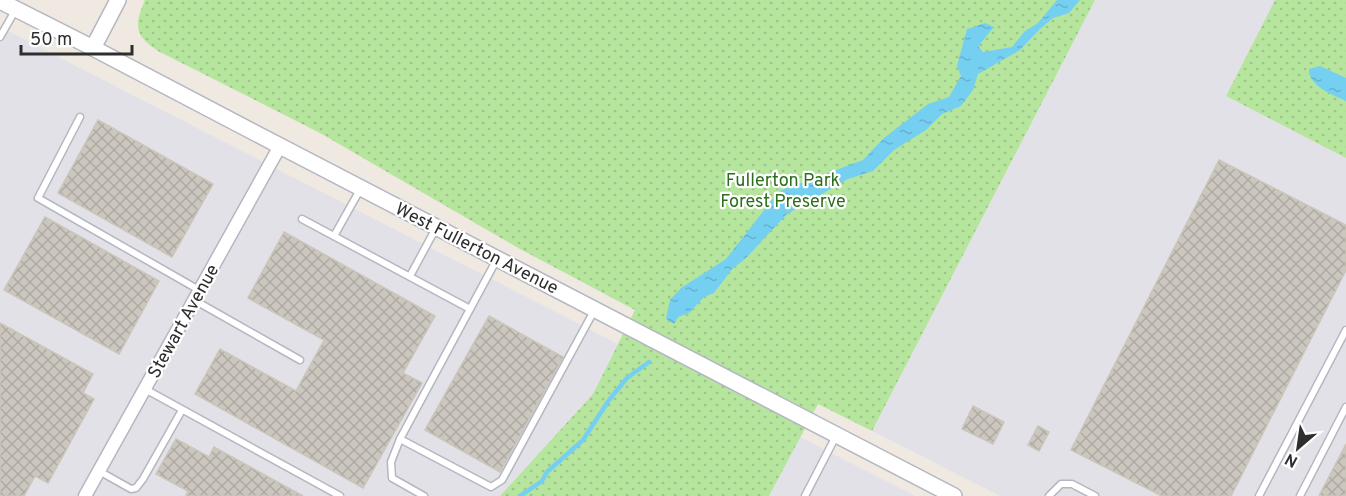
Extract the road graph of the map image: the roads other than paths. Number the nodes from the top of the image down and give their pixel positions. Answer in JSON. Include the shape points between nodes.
{"nodes":[{"id":1,"x":118,"y":0,"type":"edge"},
{"id":2,"x":0,"y":1,"type":"edge"},
{"id":3,"x":16,"y":9,"type":"junction"},
{"id":4,"x":0,"y":37,"type":"edge"},
{"id":5,"x":93,"y":48,"type":"junction"},
{"id":6,"x":80,"y":117,"type":"dead end"},
{"id":7,"x":280,"y":146,"type":"junction"},
{"id":8,"x":361,"y":188,"type":"junction"},
{"id":9,"x":302,"y":219,"type":"dead end"},
{"id":10,"x":437,"y":227,"type":"junction"},
{"id":11,"x":334,"y":236,"type":"junction"},
{"id":12,"x":498,"y":259,"type":"junction"},
{"id":13,"x":410,"y":276,"type":"junction"},
{"id":14,"x":197,"y":295,"type":"junction"},
{"id":15,"x":595,"y":308,"type":"junction"},
{"id":16,"x":470,"y":309,"type":"junction"},
{"id":17,"x":1346,"y":330,"type":"edge"},
{"id":18,"x":300,"y":360,"type":"dead end"},
{"id":19,"x":145,"y":389,"type":"junction"},
{"id":20,"x":1346,"y":407,"type":"edge"},
{"id":21,"x":182,"y":410,"type":"junction"},
{"id":22,"x":837,"y":435,"type":"junction"},
{"id":23,"x":400,"y":439,"type":"junction"},
{"id":24,"x":99,"y":471,"type":"junction"},
{"id":25,"x":85,"y":496,"type":"edge"},
{"id":26,"x":340,"y":496,"type":"edge"},
{"id":27,"x":424,"y":496,"type":"edge"},
{"id":28,"x":805,"y":496,"type":"edge"},
{"id":29,"x":953,"y":496,"type":"edge"},
{"id":30,"x":1049,"y":496,"type":"edge"},
{"id":31,"x":1095,"y":496,"type":"edge"},
{"id":32,"x":1259,"y":496,"type":"edge"},
{"id":33,"x":1300,"y":496,"type":"edge"}],
"edges":[{"from":1,"to":5,"type":"street"},
{"from":2,"to":3,"type":"street","name":"West Fullerton Avenue"},
{"from":3,"to":4,"type":"lane"},
{"from":3,"to":5,"type":"street","name":"West Fullerton Avenue"},
{"from":5,"to":7,"type":"street","name":"West Fullerton Avenue"},
{"from":6,"to":14,"type":"lane","via":[[38,198]]},
{"from":7,"to":8,"type":"street","name":"West Fullerton Avenue"},
{"from":7,"to":14,"type":"street","name":"Stewart Avenue"},
{"from":8,"to":10,"type":"street","name":"West Fullerton Avenue"},
{"from":8,"to":11,"type":"lane"},
{"from":9,"to":11,"type":"lane"},
{"from":10,"to":12,"type":"street","name":"West Fullerton Avenue"},
{"from":10,"to":13,"type":"lane"},
{"from":11,"to":13,"type":"lane"},
{"from":12,"to":15,"type":"street","name":"West Fullerton Avenue"},
{"from":12,"to":16,"type":"lane"},
{"from":13,"to":16,"type":"lane"},
{"from":14,"to":18,"type":"lane"},
{"from":14,"to":19,"type":"street","name":"Stewart Avenue"},
{"from":15,"to":22,"type":"street","name":"West Fullerton Avenue"},
{"from":15,"to":23,"type":"lane","via":[[502,480],[491,488]]},
{"from":16,"to":23,"type":"lane"},
{"from":17,"to":32,"type":"lane"},
{"from":19,"to":21,"type":"lane"},
{"from":19,"to":24,"type":"street","name":"Stewart Avenue"},
{"from":20,"to":33,"type":"lane"},
{"from":21,"to":24,"type":"lane","via":[[136,488],[130,489]]},
{"from":21,"to":26,"type":"lane"},
{"from":22,"to":28,"type":"lane"},
{"from":22,"to":29,"type":"street","name":"West Fullerton Avenue"},
{"from":23,"to":27,"type":"lane","via":[[391,462],[392,478]]},
{"from":24,"to":25,"type":"street","name":"Stewart Avenue"},
{"from":30,"to":31,"type":"lane","via":[[1061,484],[1072,484]]}]}
